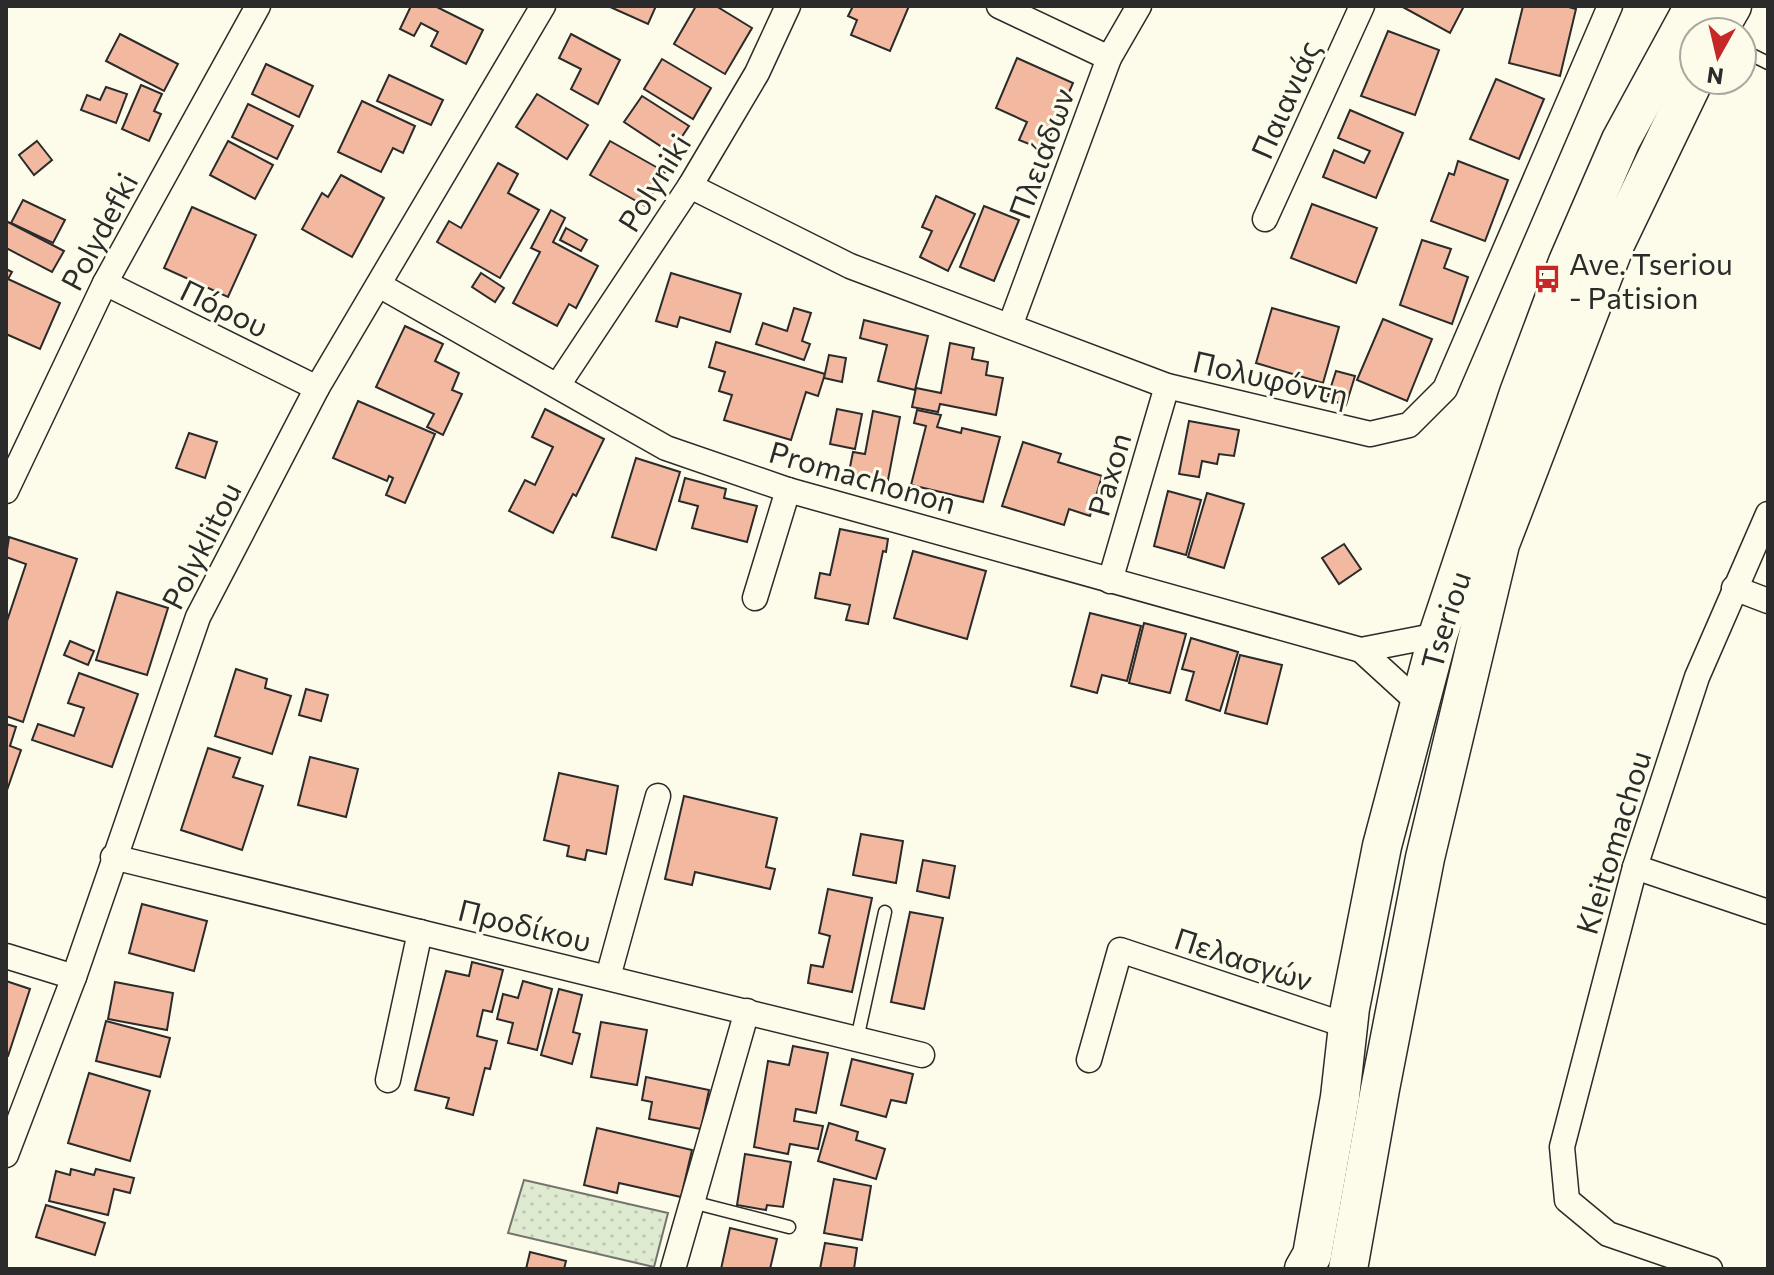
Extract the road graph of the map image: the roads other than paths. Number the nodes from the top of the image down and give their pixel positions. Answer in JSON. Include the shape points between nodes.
{"nodes":[{"id":1,"x":258,"y":6,"type":"edge"},
{"id":2,"x":543,"y":6,"type":"edge"},
{"id":3,"x":788,"y":6,"type":"edge"},
{"id":4,"x":999,"y":6,"type":"edge"},
{"id":5,"x":1139,"y":6,"type":"edge"},
{"id":6,"x":1362,"y":6,"type":"edge"},
{"id":7,"x":1610,"y":6,"type":"edge"},
{"id":8,"x":1694,"y":6,"type":"edge"},
{"id":9,"x":1109,"y":58,"type":"junction"},
{"id":10,"x":1686,"y":96,"type":"edge"},
{"id":11,"x":690,"y":186,"type":"junction"},
{"id":12,"x":1265,"y":219,"type":"dead end"},
{"id":13,"x":105,"y":283,"type":"junction"},
{"id":14,"x":379,"y":285,"type":"junction"},
{"id":15,"x":1010,"y":326,"type":"junction"},
{"id":16,"x":558,"y":385,"type":"junction"},
{"id":17,"x":1167,"y":386,"type":"junction"},
{"id":18,"x":317,"y":388,"type":"junction"},
{"id":19,"x":8,"y":481,"type":"edge"},
{"id":20,"x":788,"y":490,"type":"junction"},
{"id":21,"x":1768,"y":514,"type":"edge"},
{"id":22,"x":1110,"y":581,"type":"junction"},
{"id":23,"x":1734,"y":588,"type":"junction"},
{"id":24,"x":755,"y":598,"type":"dead end"},
{"id":25,"x":1768,"y":601,"type":"edge"},
{"id":26,"x":1438,"y":635,"type":"junction"},
{"id":27,"x":1361,"y":650,"type":"junction"},
{"id":28,"x":1420,"y":704,"type":"junction"},
{"id":29,"x":658,"y":796,"type":"dead end"},
{"id":30,"x":113,"y":857,"type":"junction"},
{"id":31,"x":1635,"y":867,"type":"junction"},
{"id":32,"x":885,"y":912,"type":"dead end"},
{"id":33,"x":1768,"y":912,"type":"edge"},
{"id":34,"x":420,"y":932,"type":"junction"},
{"id":35,"x":6,"y":956,"type":"edge"},
{"id":36,"x":74,"y":977,"type":"junction"},
{"id":37,"x":608,"y":977,"type":"junction"},
{"id":38,"x":747,"y":1011,"type":"junction"},
{"id":39,"x":1348,"y":1026,"type":"junction"},
{"id":40,"x":857,"y":1039,"type":"junction"},
{"id":41,"x":922,"y":1055,"type":"dead end"},
{"id":42,"x":1089,"y":1060,"type":"dead end"},
{"id":43,"x":388,"y":1080,"type":"dead end"},
{"id":44,"x":6,"y":1155,"type":"edge"},
{"id":45,"x":692,"y":1202,"type":"junction"},
{"id":46,"x":789,"y":1227,"type":"dead end"},
{"id":47,"x":673,"y":1269,"type":"edge"},
{"id":48,"x":1304,"y":1269,"type":"edge"},
{"id":49,"x":1348,"y":1269,"type":"edge"},
{"id":50,"x":1710,"y":1269,"type":"edge"}],
"edges":[{"from":1,"to":13,"type":"street","name":"Polydefki"},
{"from":2,"to":14,"type":"street","name":"Polyklitou"},
{"from":3,"to":11,"type":"street","name":"Polyniki","via":[[757,73]]},
{"from":4,"to":9,"type":"street"},
{"from":5,"to":9,"type":"street","name":"Πλειάδων"},
{"from":6,"to":12,"type":"street","name":"Παιανιάς"},
{"from":7,"to":17,"type":"street","name":"Πολυφόντη","via":[[1445,389],[1409,425],[1370,434]]},
{"from":8,"to":26,"type":"main road","name":"Tseriou","via":[[1621,140],[1568,262]]},
{"from":9,"to":15,"type":"street","name":"Πλειάδων"},
{"from":10,"to":49,"type":"main road","name":"Tseriou","via":[[1616,242],[1500,544],[1425,858]]},
{"from":11,"to":15,"type":"street","name":"Πολυφόντη","via":[[850,266]]},
{"from":11,"to":16,"type":"street","name":"Polyniki"},
{"from":13,"to":18,"type":"street","name":"Πόρου"},
{"from":13,"to":19,"type":"street","name":"Polydefki"},
{"from":14,"to":16,"type":"street","name":"Promachonon"},
{"from":14,"to":18,"type":"street","name":"Polyklitou"},
{"from":15,"to":17,"type":"street","name":"Πολυφόντη"},
{"from":16,"to":20,"type":"street","name":"Promachonon","via":[[666,448]]},
{"from":17,"to":22,"type":"street","name":"Paxon"},
{"from":18,"to":30,"type":"street","name":"Polyklitou","via":[[198,617]]},
{"from":20,"to":22,"type":"street","name":"Promachonon"},
{"from":20,"to":24,"type":"street"},
{"from":21,"to":23,"type":"street","name":"Kleitomachou"},
{"from":22,"to":27,"type":"street","name":"Promachonon"},
{"from":23,"to":25,"type":"street"},
{"from":23,"to":31,"type":"street","name":"Kleitomachou","via":[[1697,677]]},
{"from":26,"to":27,"type":"street","name":"Promachonon"},
{"from":26,"to":28,"type":"main road","name":"Tseriou"},
{"from":27,"to":28,"type":"street","name":"Promachonon"},
{"from":28,"to":39,"type":"main road","name":"Tseriou","via":[[1382,846]]},
{"from":29,"to":37,"type":"street"},
{"from":30,"to":34,"type":"street","name":"Προδίκου"},
{"from":30,"to":36,"type":"street","name":"Polyklitou"},
{"from":31,"to":33,"type":"street"},
{"from":31,"to":50,"type":"street","name":"Kleitomachou","via":[[1562,1147],[1567,1200],[1608,1234]]},
{"from":32,"to":40,"type":"lane"},
{"from":34,"to":37,"type":"street","name":"Προδίκου"},
{"from":34,"to":43,"type":"street"},
{"from":35,"to":36,"type":"street"},
{"from":36,"to":44,"type":"street","name":"Polyklitou"},
{"from":37,"to":38,"type":"street","name":"Προδίκου"},
{"from":38,"to":40,"type":"street","name":"Προδίκου"},
{"from":38,"to":45,"type":"street"},
{"from":39,"to":42,"type":"street","name":"Πελασγών","via":[[1120,950]]},
{"from":39,"to":48,"type":"main road","name":"Tseriou","via":[[1312,1255]]},
{"from":40,"to":41,"type":"street","name":"Προδίκου"},
{"from":45,"to":46,"type":"lane"},
{"from":45,"to":47,"type":"street"}]}
